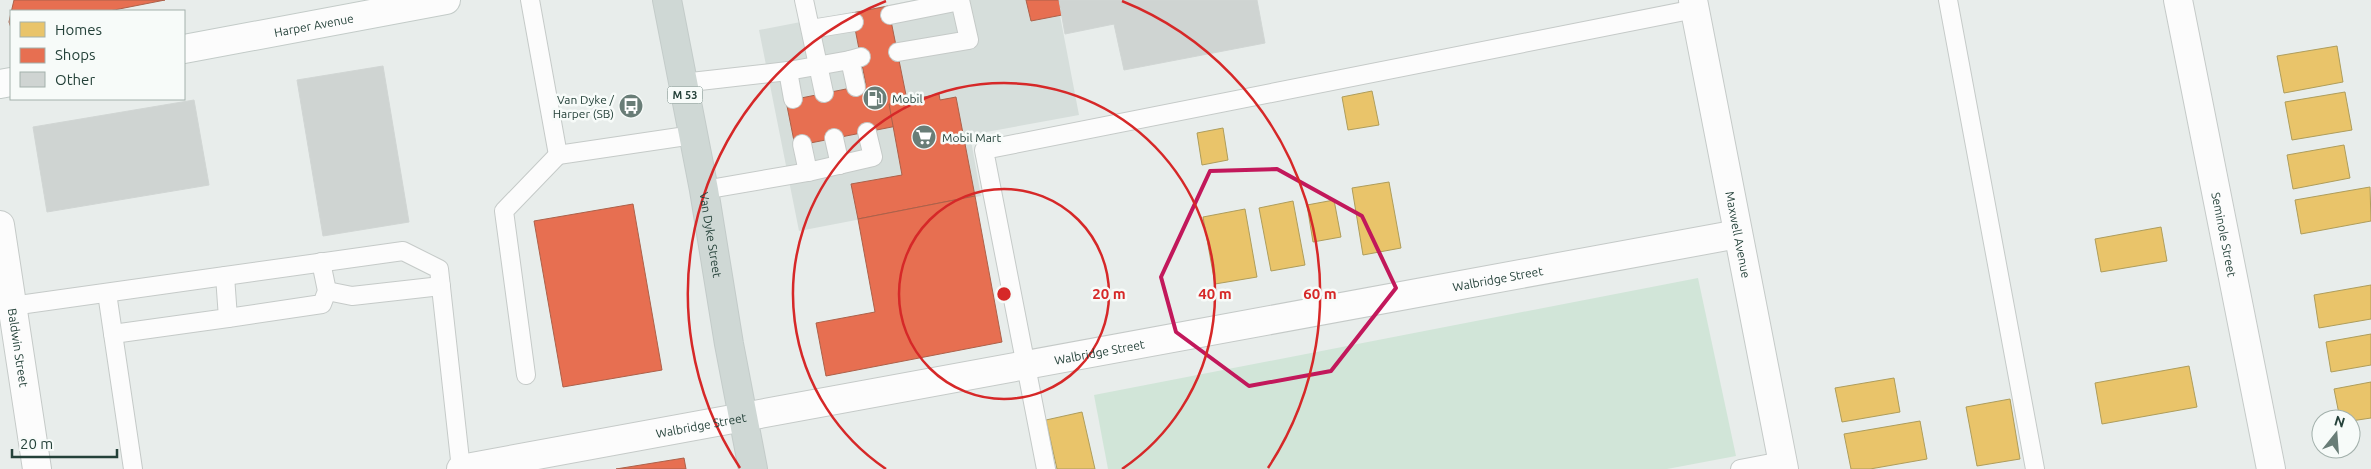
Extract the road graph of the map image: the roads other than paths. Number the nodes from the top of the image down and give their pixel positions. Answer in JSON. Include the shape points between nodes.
{"nodes":[{"id":1,"x":446,"y":0,"type":"edge"},
{"id":2,"x":530,"y":0,"type":"edge"},
{"id":3,"x":667,"y":0,"type":"edge"},
{"id":4,"x":804,"y":0,"type":"edge"},
{"id":5,"x":960,"y":0,"type":"edge"},
{"id":6,"x":1948,"y":0,"type":"edge"},
{"id":7,"x":2178,"y":0,"type":"edge"},
{"id":8,"x":1694,"y":4,"type":"edge"},
{"id":9,"x":890,"y":15,"type":"dead end"},
{"id":10,"x":854,"y":22,"type":"dead end"},
{"id":11,"x":811,"y":29,"type":"junction"},
{"id":12,"x":185,"y":50,"type":"edge"},
{"id":13,"x":898,"y":52,"type":"dead end"},
{"id":14,"x":819,"y":66,"type":"junction"},
{"id":15,"x":788,"y":71,"type":"junction"},
{"id":16,"x":682,"y":83,"type":"junction"},
{"id":17,"x":856,"y":87,"type":"dead end"},
{"id":18,"x":824,"y":93,"type":"dead end"},
{"id":19,"x":793,"y":99,"type":"dead end"},
{"id":20,"x":867,"y":132,"type":"dead end"},
{"id":21,"x":693,"y":135,"type":"junction"},
{"id":22,"x":834,"y":138,"type":"dead end"},
{"id":23,"x":802,"y":144,"type":"dead end"},
{"id":24,"x":558,"y":155,"type":"junction"},
{"id":25,"x":840,"y":165,"type":"junction"},
{"id":26,"x":808,"y":172,"type":"junction"},
{"id":27,"x":704,"y":190,"type":"junction"},
{"id":28,"x":0,"y":225,"type":"edge"},
{"id":29,"x":1738,"y":234,"type":"junction"},
{"id":30,"x":321,"y":262,"type":"junction"},
{"id":31,"x":225,"y":276,"type":"junction"},
{"id":32,"x":442,"y":286,"type":"junction"},
{"id":33,"x":327,"y":291,"type":"junction"},
{"id":34,"x":107,"y":293,"type":"junction"},
{"id":35,"x":12,"y":306,"type":"junction"},
{"id":36,"x":228,"y":318,"type":"junction"},
{"id":37,"x":113,"y":334,"type":"junction"},
{"id":38,"x":1027,"y":365,"type":"junction"},
{"id":39,"x":526,"y":375,"type":"dead end"},
{"id":40,"x":743,"y":417,"type":"junction"},
{"id":41,"x":1783,"y":465,"type":"edge"},
{"id":42,"x":37,"y":469,"type":"edge"},
{"id":43,"x":133,"y":469,"type":"edge"},
{"id":44,"x":461,"y":469,"type":"edge"},
{"id":45,"x":753,"y":469,"type":"edge"},
{"id":46,"x":1046,"y":469,"type":"edge"},
{"id":47,"x":1740,"y":469,"type":"edge"},
{"id":48,"x":2035,"y":469,"type":"edge"},
{"id":49,"x":2271,"y":469,"type":"edge"}],
"edges":[{"from":1,"to":12,"type":"street","name":"Harper Avenue"},
{"from":2,"to":24,"type":"lane"},
{"from":3,"to":16,"type":"main road","name":"Van Dyke Street","number":"M 53"},
{"from":4,"to":11,"type":"lane"},
{"from":5,"to":9,"type":"lane"},
{"from":5,"to":13,"type":"lane","via":[[969,40]]},
{"from":6,"to":48,"type":"lane"},
{"from":7,"to":49,"type":"street","name":"Seminole Street"},
{"from":8,"to":29,"type":"street","name":"Maxwell Avenue"},
{"from":8,"to":38,"type":"lane","via":[[984,150]]},
{"from":10,"to":11,"type":"lane"},
{"from":11,"to":14,"type":"lane"},
{"from":14,"to":15,"type":"lane"},
{"from":14,"to":17,"type":"lane","via":[[855,59]]},
{"from":14,"to":18,"type":"lane"},
{"from":15,"to":16,"type":"lane"},
{"from":15,"to":19,"type":"lane"},
{"from":16,"to":21,"type":"main road","name":"Van Dyke Street","number":"M 53"},
{"from":20,"to":25,"type":"lane","via":[[873,157]]},
{"from":21,"to":24,"type":"lane"},
{"from":21,"to":27,"type":"main road","name":"Van Dyke Street","number":"M 53"},
{"from":22,"to":25,"type":"lane"},
{"from":23,"to":26,"type":"lane"},
{"from":24,"to":39,"type":"lane","via":[[504,211]]},
{"from":25,"to":26,"type":"lane"},
{"from":26,"to":27,"type":"lane"},
{"from":27,"to":40,"type":"main road","name":"Van Dyke Street","number":"M 53"},
{"from":28,"to":35,"type":"street","name":"Baldwin Street"},
{"from":29,"to":38,"type":"street","name":"Walbridge Street"},
{"from":29,"to":41,"type":"street","name":"Maxwell Avenue"},
{"from":30,"to":31,"type":"lane"},
{"from":30,"to":32,"type":"lane","via":[[403,251],[439,269]]},
{"from":30,"to":33,"type":"lane"},
{"from":31,"to":34,"type":"lane"},
{"from":31,"to":36,"type":"lane"},
{"from":32,"to":33,"type":"lane","via":[[352,296]]},
{"from":32,"to":44,"type":"lane"},
{"from":33,"to":36,"type":"lane","via":[[322,304]]},
{"from":34,"to":35,"type":"lane"},
{"from":34,"to":37,"type":"lane"},
{"from":35,"to":42,"type":"street","name":"Baldwin Street"},
{"from":36,"to":37,"type":"lane"},
{"from":37,"to":43,"type":"lane"},
{"from":38,"to":40,"type":"street","name":"Walbridge Street"},
{"from":38,"to":46,"type":"lane"},
{"from":40,"to":44,"type":"street","name":"Walbridge Street"},
{"from":40,"to":45,"type":"main road","name":"Van Dyke Street","number":"M 53"},
{"from":41,"to":47,"type":"lane"}]}
